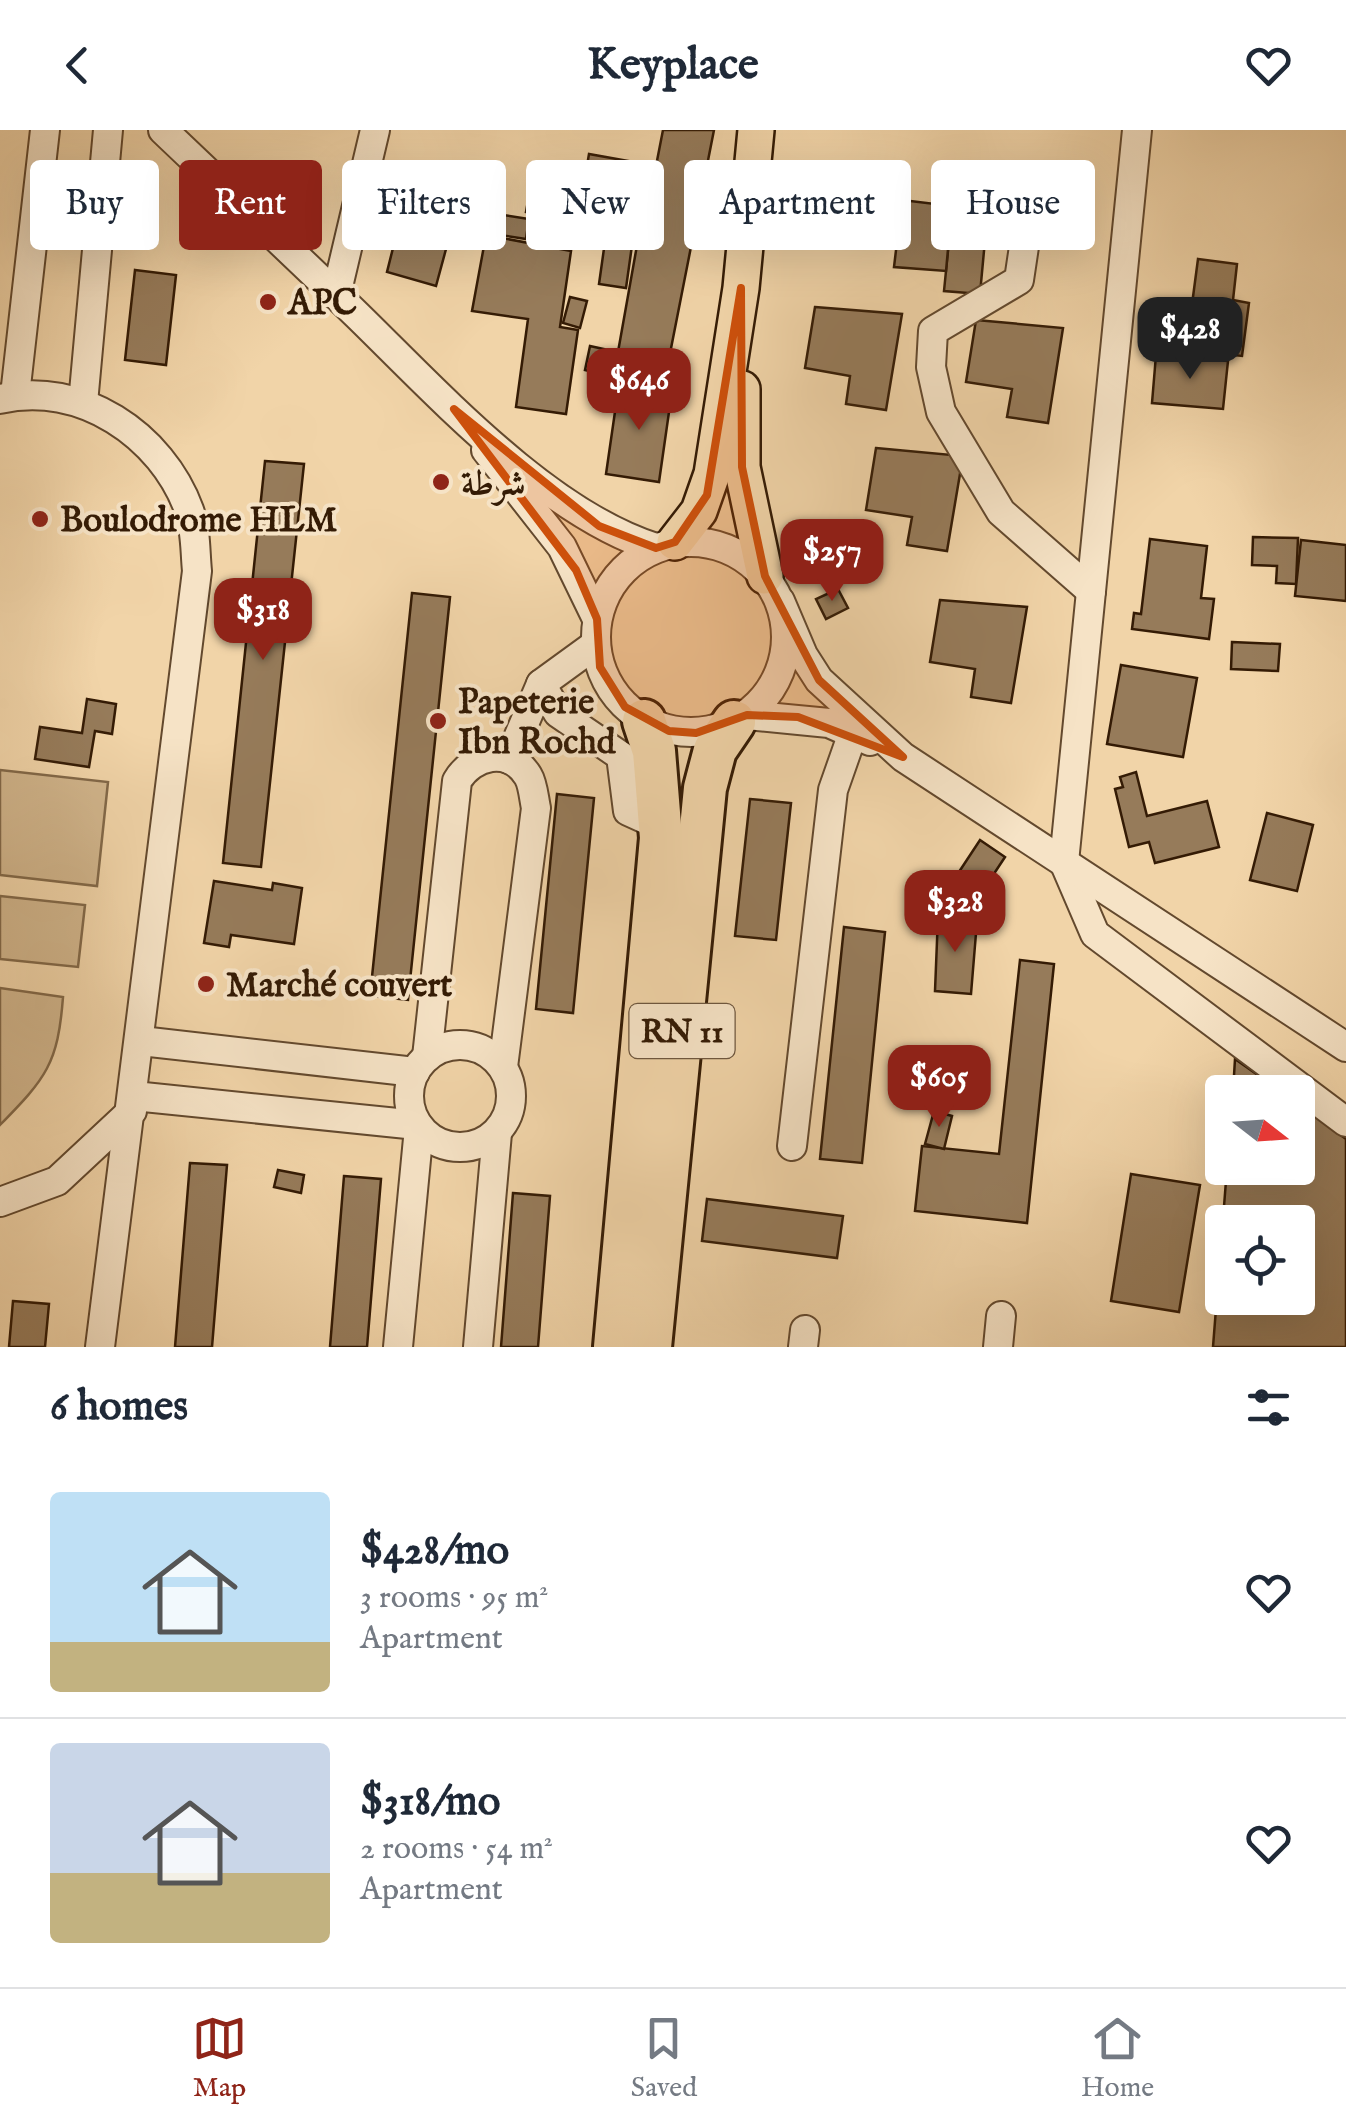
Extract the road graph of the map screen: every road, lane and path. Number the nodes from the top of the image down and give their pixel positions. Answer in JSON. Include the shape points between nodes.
{"nodes":[{"id":1,"x":45,"y":130,"type":"edge"},
{"id":2,"x":108,"y":130,"type":"edge"},
{"id":3,"x":163,"y":130,"type":"edge"},
{"id":4,"x":375,"y":130,"type":"edge"},
{"id":5,"x":756,"y":130,"type":"edge"},
{"id":6,"x":1137,"y":130,"type":"edge"},
{"id":7,"x":1023,"y":250,"type":"edge"},
{"id":8,"x":740,"y":288,"type":"junction"},
{"id":9,"x":336,"y":295,"type":"junction"},
{"id":10,"x":7,"y":397,"type":"edge"},
{"id":11,"x":83,"y":403,"type":"junction"},
{"id":12,"x":454,"y":409,"type":"junction"},
{"id":13,"x":666,"y":545,"type":"junction"},
{"id":14,"x":772,"y":588,"type":"junction"},
{"id":15,"x":1091,"y":591,"type":"junction"},
{"id":16,"x":596,"y":632,"type":"junction"},
{"id":17,"x":541,"y":684,"type":"junction"},
{"id":18,"x":740,"y":719,"type":"junction"},
{"id":19,"x":644,"y":721,"type":"junction"},
{"id":20,"x":854,"y":733,"type":"junction"},
{"id":21,"x":903,"y":757,"type":"junction"},
{"id":22,"x":509,"y":759,"type":"junction"},
{"id":23,"x":662,"y":826,"type":"junction"},
{"id":24,"x":1064,"y":862,"type":"junction"},
{"id":25,"x":140,"y":1042,"type":"junction"},
{"id":26,"x":1346,"y":1047,"type":"edge"},
{"id":27,"x":421,"y":1064,"type":"junction"},
{"id":28,"x":503,"y":1067,"type":"junction"},
{"id":29,"x":133,"y":1104,"type":"junction"},
{"id":30,"x":1346,"y":1122,"type":"edge"},
{"id":31,"x":418,"y":1127,"type":"junction"},
{"id":32,"x":497,"y":1133,"type":"junction"},
{"id":33,"x":792,"y":1146,"type":"dead end"},
{"id":34,"x":0,"y":1202,"type":"edge"},
{"id":35,"x":1001,"y":1316,"type":"dead end"},
{"id":36,"x":100,"y":1347,"type":"edge"},
{"id":37,"x":398,"y":1347,"type":"edge"},
{"id":38,"x":478,"y":1347,"type":"edge"},
{"id":39,"x":615,"y":1347,"type":"edge"},
{"id":40,"x":650,"y":1347,"type":"edge"},
{"id":41,"x":998,"y":1347,"type":"edge"}],
"edges":[{"from":1,"to":10,"type":"street"},
{"from":2,"to":11,"type":"street"},
{"from":3,"to":9,"type":"street"},
{"from":4,"to":9,"type":"street"},
{"from":5,"to":8,"type":"main road"},
{"from":6,"to":15,"type":"street"},
{"from":7,"to":15,"type":"street","via":[[1019,280],[933,331],[931,367],[940,412],[1001,512]]},
{"from":8,"to":13,"type":"main road","via":[[707,495]]},
{"from":8,"to":14,"type":"main road","via":[[742,467]]},
{"from":9,"to":12,"type":"street"},
{"from":10,"to":11,"type":"street"},
{"from":11,"to":25,"type":"street","via":[[110,414],[154,450],[188,507],[197,570]]},
{"from":12,"to":13,"type":"street","via":[[580,513],[620,536]]},
{"from":12,"to":16,"type":"street","via":[[562,548]]},
{"from":13,"to":14,"type":"street","via":[[724,547]]},
{"from":13,"to":16,"type":"street","via":[[624,569]]},
{"from":14,"to":18,"type":"street","via":[[786,651],[772,686]]},
{"from":14,"to":21,"type":"street","via":[[820,680]]},
{"from":15,"to":24,"type":"street"},
{"from":16,"to":17,"type":"street"},
{"from":16,"to":19,"type":"street","via":[[610,688]]},
{"from":17,"to":22,"type":"street"},
{"from":17,"to":23,"type":"street","via":[[558,712],[621,756],[628,811]]},
{"from":18,"to":19,"type":"street","via":[[696,733]]},
{"from":18,"to":20,"type":"street","via":[[798,717]]},
{"from":18,"to":40,"type":"highway","number":"RN 11","via":[[715,750],[705,788]]},
{"from":19,"to":23,"type":"highway","number":"RN 11"},
{"from":20,"to":21,"type":"street"},
{"from":20,"to":33,"type":"street","via":[[833,790]]},
{"from":21,"to":24,"type":"street"},
{"from":22,"to":27,"type":"street","via":[[489,756],[467,764],[457,782]]},
{"from":22,"to":28,"type":"street","via":[[528,777],[536,808]]},
{"from":23,"to":39,"type":"highway","number":"RN 11"},
{"from":24,"to":26,"type":"street"},
{"from":24,"to":30,"type":"street","via":[[1096,934]]},
{"from":25,"to":27,"type":"street"},
{"from":25,"to":29,"type":"street"},
{"from":27,"to":28,"type":"street","via":[[459,1044],[491,1055]]},
{"from":27,"to":31,"type":"street","via":[[409,1099]]},
{"from":28,"to":32,"type":"street","via":[[512,1099]]},
{"from":29,"to":31,"type":"street"},
{"from":29,"to":34,"type":"street","via":[[57,1181]]},
{"from":29,"to":36,"type":"street"},
{"from":31,"to":32,"type":"street","via":[[449,1147],[466,1148]]},
{"from":31,"to":37,"type":"street"},
{"from":32,"to":38,"type":"street"},
{"from":35,"to":41,"type":"street"}]}
